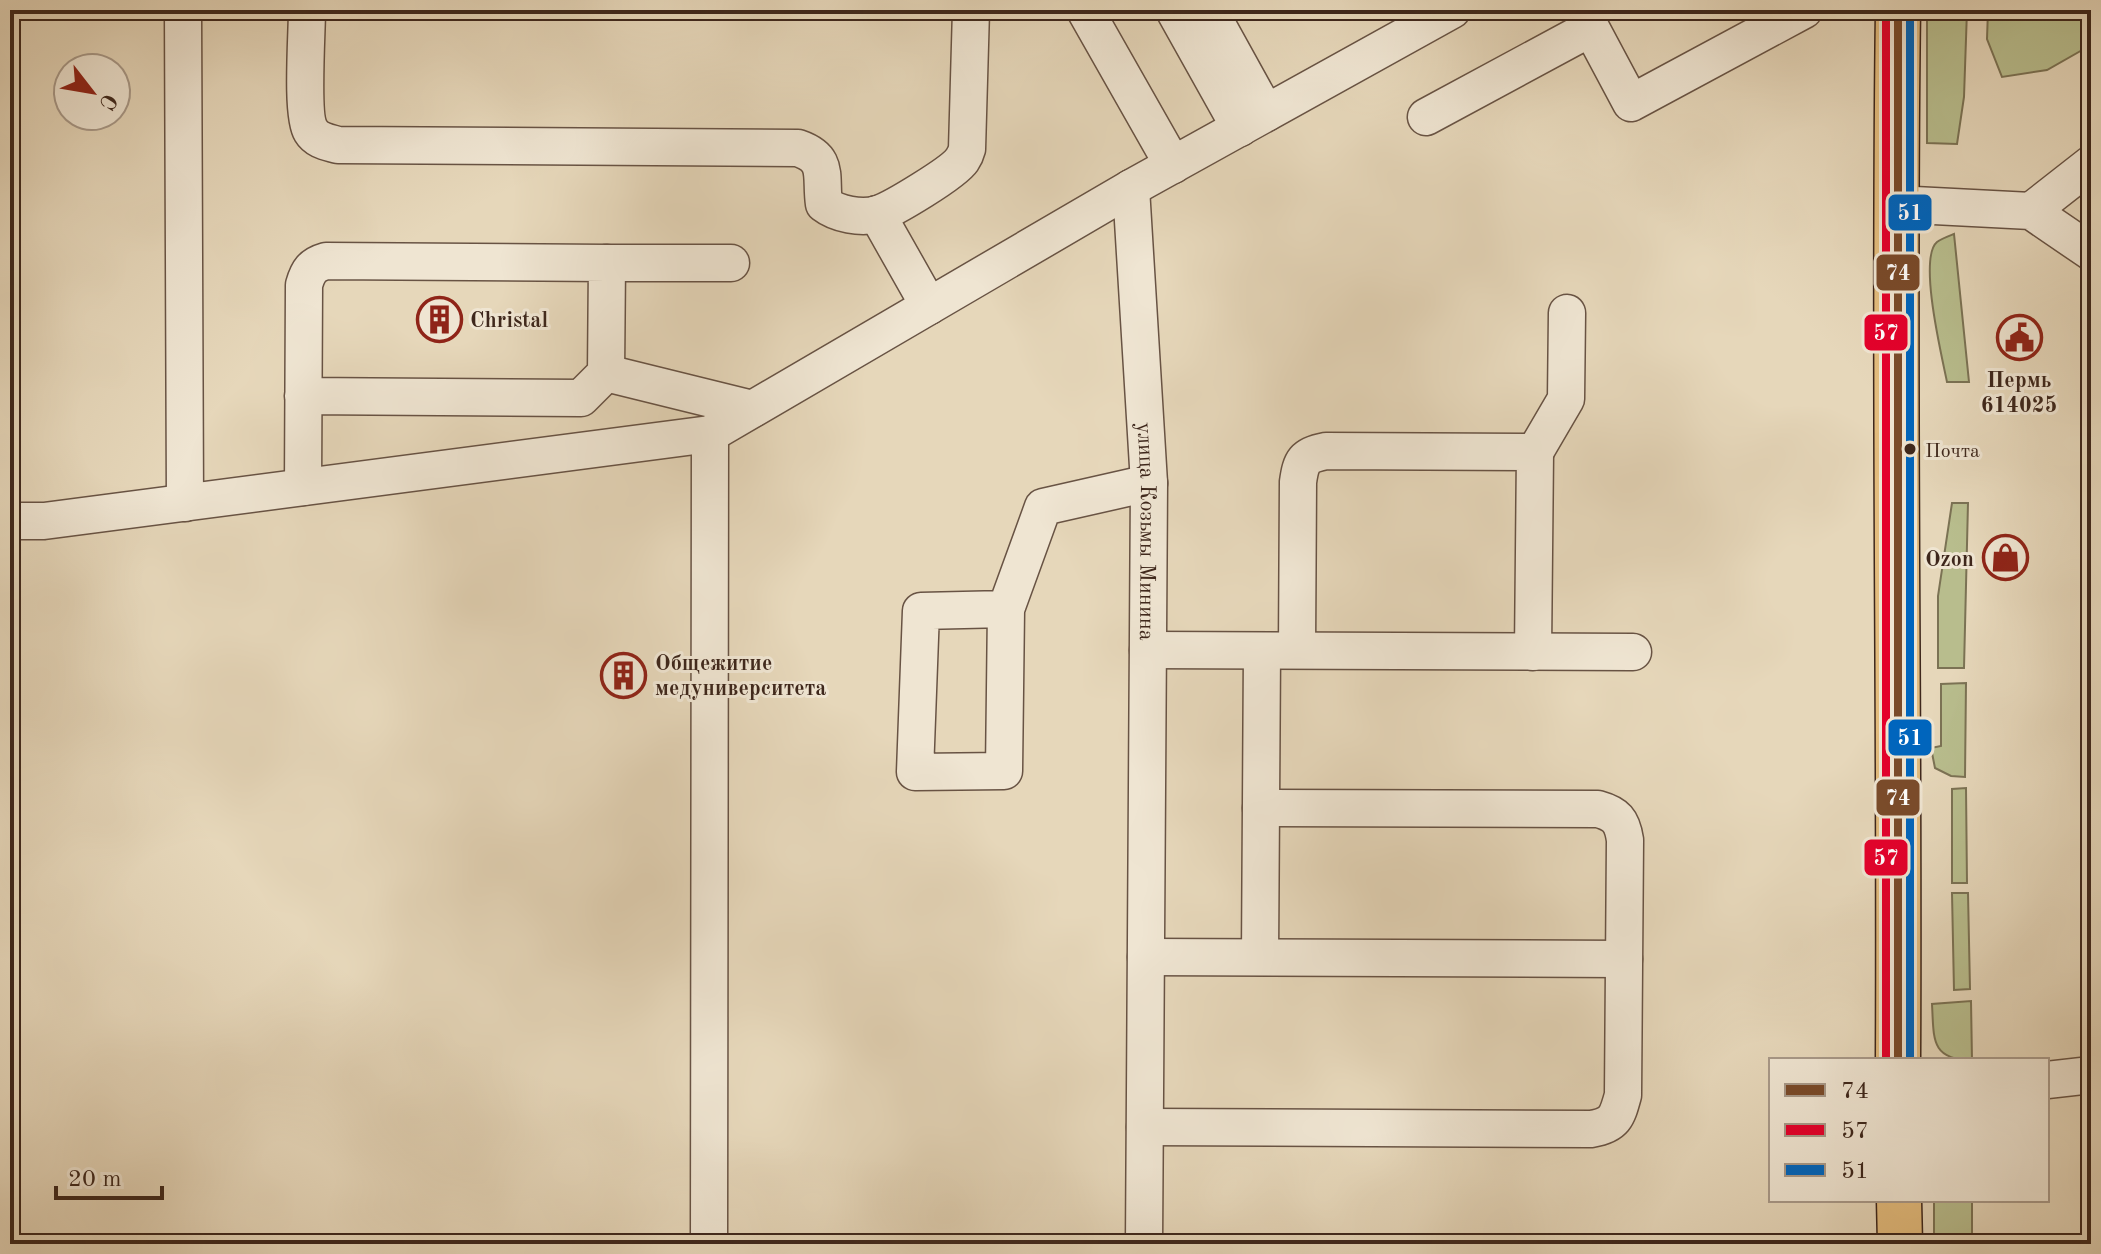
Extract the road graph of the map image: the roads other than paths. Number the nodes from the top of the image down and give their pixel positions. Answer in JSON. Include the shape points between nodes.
{"nodes":[{"id":1,"x":183,"y":10,"type":"edge"},
{"id":2,"x":307,"y":10,"type":"edge"},
{"id":3,"x":971,"y":10,"type":"edge"},
{"id":4,"x":1085,"y":10,"type":"edge"},
{"id":5,"x":1174,"y":10,"type":"edge"},
{"id":6,"x":1209,"y":10,"type":"edge"},
{"id":7,"x":1452,"y":10,"type":"edge"},
{"id":8,"x":1804,"y":10,"type":"edge"},
{"id":9,"x":1898,"y":10,"type":"edge"},
{"id":10,"x":1426,"y":117,"type":"dead end"},
{"id":11,"x":1253,"y":120,"type":"junction"},
{"id":12,"x":2091,"y":164,"type":"edge"},
{"id":13,"x":1173,"y":165,"type":"junction"},
{"id":14,"x":1131,"y":188,"type":"junction"},
{"id":15,"x":1895,"y":204,"type":"junction"},
{"id":16,"x":2031,"y":211,"type":"junction"},
{"id":17,"x":877,"y":214,"type":"junction"},
{"id":18,"x":2091,"y":252,"type":"edge"},
{"id":19,"x":607,"y":263,"type":"junction"},
{"id":20,"x":731,"y":263,"type":"dead end"},
{"id":21,"x":929,"y":306,"type":"junction"},
{"id":22,"x":1567,"y":313,"type":"dead end"},
{"id":23,"x":606,"y":373,"type":"junction"},
{"id":24,"x":303,"y":396,"type":"junction"},
{"id":25,"x":752,"y":409,"type":"junction"},
{"id":26,"x":710,"y":434,"type":"junction"},
{"id":27,"x":1535,"y":452,"type":"junction"},
{"id":28,"x":1149,"y":483,"type":"junction"},
{"id":29,"x":303,"y":487,"type":"junction"},
{"id":30,"x":185,"y":503,"type":"junction"},
{"id":31,"x":10,"y":521,"type":"edge"},
{"id":32,"x":1006,"y":609,"type":"junction"},
{"id":33,"x":1148,"y":650,"type":"junction"},
{"id":34,"x":1280,"y":650,"type":"junction"},
{"id":35,"x":1533,"y":652,"type":"junction"},
{"id":36,"x":1633,"y":652,"type":"dead end"},
{"id":37,"x":1261,"y":808,"type":"junction"},
{"id":38,"x":1146,"y":957,"type":"junction"},
{"id":39,"x":1260,"y":957,"type":"junction"},
{"id":40,"x":1624,"y":959,"type":"junction"},
{"id":41,"x":1898,"y":1058,"type":"edge"},
{"id":42,"x":2091,"y":1075,"type":"edge"},
{"id":43,"x":2049,"y":1080,"type":"edge"},
{"id":44,"x":1145,"y":1127,"type":"junction"},
{"id":45,"x":1899,"y":1202,"type":"edge"},
{"id":46,"x":709,"y":1244,"type":"edge"},
{"id":47,"x":1144,"y":1244,"type":"edge"},
{"id":48,"x":1900,"y":1244,"type":"edge"}],
"edges":[{"from":1,"to":30,"type":"street"},
{"from":2,"to":17,"type":"street","via":[[306,109],[309,130],[319,140],[338,145],[798,148],[819,160],[824,204],[844,214]]},
{"from":3,"to":17,"type":"street","via":[[967,149],[962,160]]},
{"from":4,"to":13,"type":"street"},
{"from":5,"to":11,"type":"street"},
{"from":6,"to":11,"type":"street"},
{"from":7,"to":11,"type":"street"},
{"from":8,"to":10,"type":"street","via":[[1631,103],[1591,28]]},
{"from":9,"to":15,"type":"main road"},
{"from":11,"to":13,"type":"street"},
{"from":12,"to":16,"type":"street"},
{"from":13,"to":14,"type":"street"},
{"from":14,"to":21,"type":"street"},
{"from":14,"to":28,"type":"street","name":"улица Козьмы Минина"},
{"from":15,"to":16,"type":"street"},
{"from":15,"to":41,"type":"main road"},
{"from":16,"to":18,"type":"street"},
{"from":17,"to":21,"type":"street"},
{"from":19,"to":20,"type":"street"},
{"from":19,"to":23,"type":"street"},
{"from":19,"to":24,"type":"street","via":[[316,264],[304,285]]},
{"from":21,"to":25,"type":"street"},
{"from":22,"to":27,"type":"street","via":[[1566,399]]},
{"from":23,"to":24,"type":"street","via":[[581,398]]},
{"from":23,"to":25,"type":"street"},
{"from":24,"to":29,"type":"street"},
{"from":25,"to":26,"type":"street"},
{"from":26,"to":29,"type":"street"},
{"from":26,"to":46,"type":"street"},
{"from":27,"to":34,"type":"street","via":[[1311,453],[1300,465]]},
{"from":27,"to":35,"type":"street"},
{"from":28,"to":32,"type":"street","via":[[1043,507]]},
{"from":28,"to":33,"type":"street","name":"улица Козьмы Минина"},
{"from":29,"to":30,"type":"street"},
{"from":30,"to":31,"type":"street"},
{"from":32,"to":32,"type":"street","via":[[921,611],[915,772],[1004,771]]},
{"from":33,"to":34,"type":"street"},
{"from":33,"to":38,"type":"street","name":"улица Козьмы Минина"},
{"from":34,"to":35,"type":"street"},
{"from":34,"to":37,"type":"street"},
{"from":35,"to":36,"type":"street"},
{"from":37,"to":39,"type":"street"},
{"from":37,"to":40,"type":"street","via":[[1613,813],[1622,823],[1625,840]]},
{"from":38,"to":39,"type":"street"},
{"from":38,"to":44,"type":"street","name":"улица Козьмы Минина"},
{"from":39,"to":40,"type":"street"},
{"from":40,"to":44,"type":"street","via":[[1623,1095],[1618,1114],[1607,1126]]},
{"from":42,"to":43,"type":"street"},
{"from":44,"to":47,"type":"street","name":"улица Козьмы Минина"},
{"from":45,"to":48,"type":"main road"}]}
